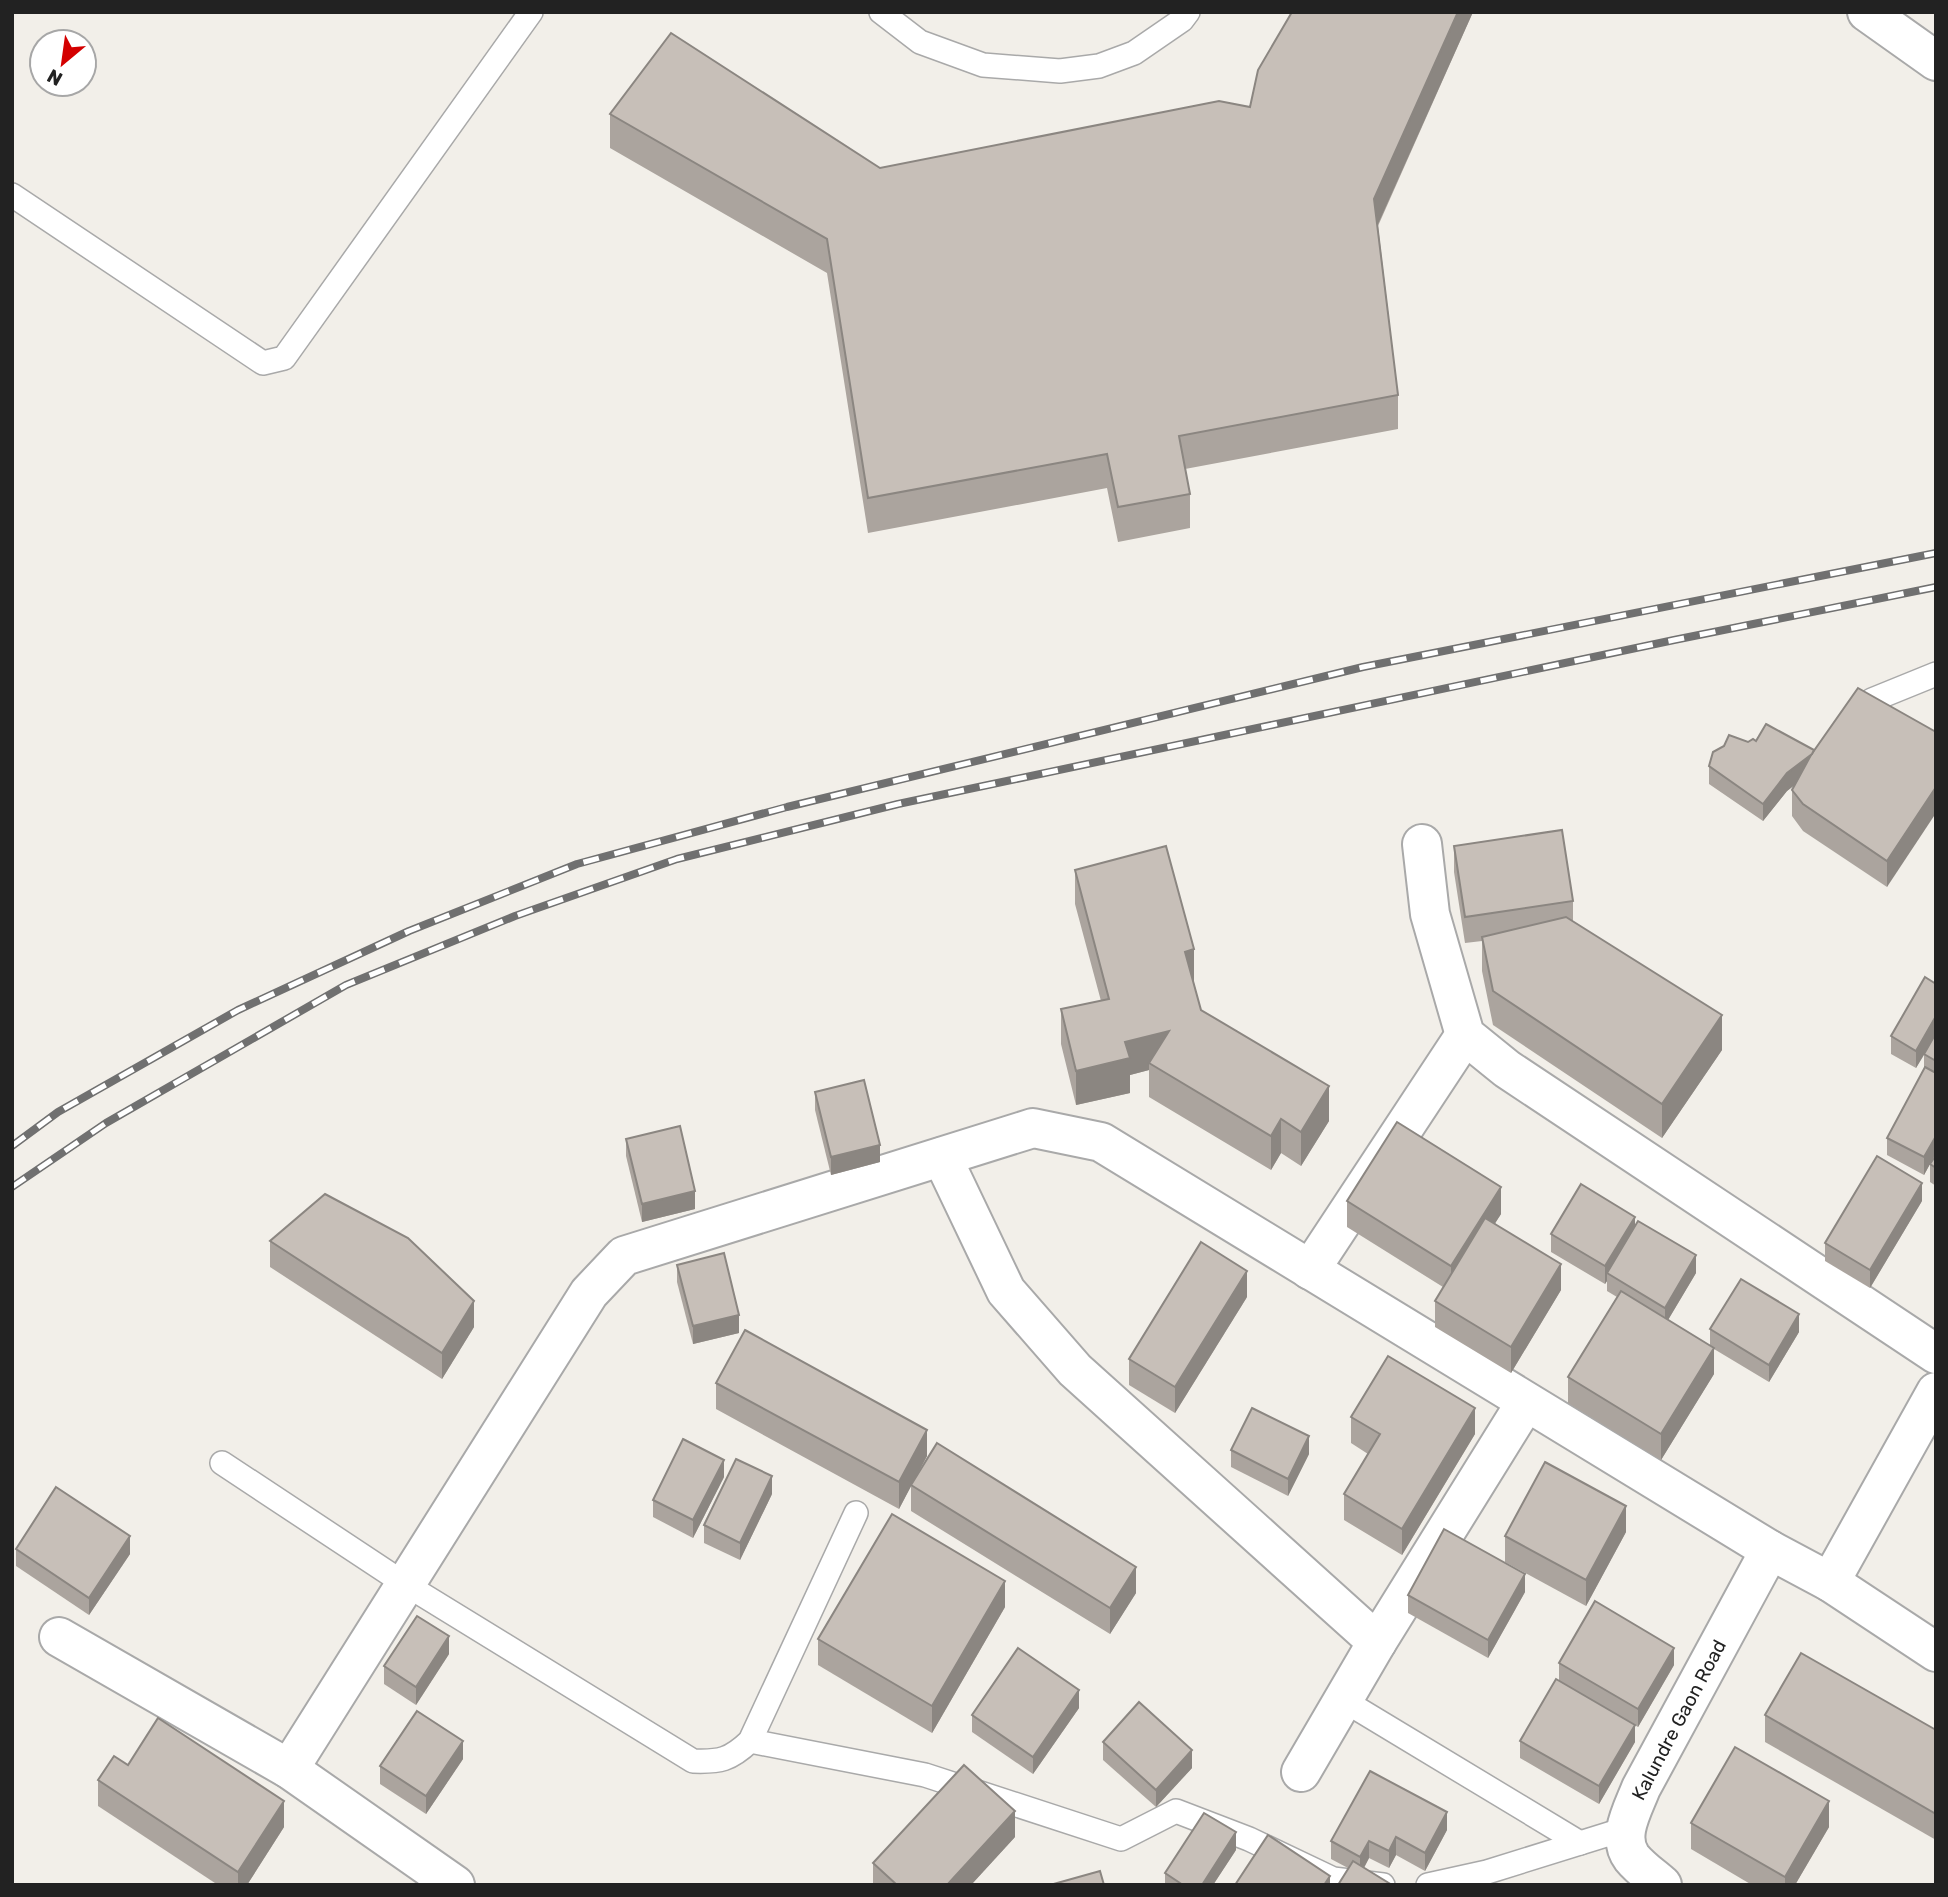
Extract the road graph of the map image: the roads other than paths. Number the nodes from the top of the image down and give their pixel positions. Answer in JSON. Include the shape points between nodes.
{"nodes":[{"id":1,"x":531,"y":12,"type":"edge"},
{"id":2,"x":881,"y":12,"type":"edge"},
{"id":3,"x":1188,"y":12,"type":"edge"},
{"id":4,"x":1867,"y":12,"type":"edge"},
{"id":5,"x":1936,"y":61,"type":"edge"},
{"id":6,"x":12,"y":195,"type":"edge"},
{"id":7,"x":1936,"y":674,"type":"edge"},
{"id":8,"x":1872,"y":701,"type":"edge"},
{"id":9,"x":1422,"y":844,"type":"dead end"},
{"id":10,"x":1465,"y":1035,"type":"junction"},
{"id":11,"x":942,"y":1157,"type":"junction"},
{"id":12,"x":1310,"y":1270,"type":"junction"},
{"id":13,"x":1936,"y":1354,"type":"edge"},
{"id":14,"x":1936,"y":1392,"type":"edge"},
{"id":15,"x":1526,"y":1402,"type":"junction"},
{"id":16,"x":222,"y":1463,"type":"dead end"},
{"id":17,"x":856,"y":1513,"type":"dead end"},
{"id":18,"x":1770,"y":1550,"type":"junction"},
{"id":19,"x":1830,"y":1582,"type":"junction"},
{"id":20,"x":405,"y":1584,"type":"junction"},
{"id":21,"x":59,"y":1637,"type":"dead end"},
{"id":22,"x":1377,"y":1642,"type":"junction"},
{"id":23,"x":1936,"y":1652,"type":"edge"},
{"id":24,"x":1343,"y":1700,"type":"junction"},
{"id":25,"x":750,"y":1741,"type":"junction"},
{"id":26,"x":289,"y":1769,"type":"junction"},
{"id":27,"x":1301,"y":1772,"type":"dead end"},
{"id":28,"x":1625,"y":1829,"type":"junction"},
{"id":29,"x":1580,"y":1843,"type":"junction"},
{"id":30,"x":1489,"y":1878,"type":"edge"},
{"id":31,"x":455,"y":1885,"type":"edge"},
{"id":32,"x":1383,"y":1885,"type":"edge"},
{"id":33,"x":1428,"y":1885,"type":"edge"},
{"id":34,"x":1662,"y":1885,"type":"edge"}],
"edges":[{"from":1,"to":6,"type":"lane","via":[[284,358],[263,363]]},
{"from":2,"to":3,"type":"lane","via":[[920,41],[983,65],[1060,71],[1099,66],[1134,53]]},
{"from":4,"to":5,"type":"street"},
{"from":7,"to":8,"type":"lane"},
{"from":9,"to":10,"type":"street","via":[[1430,914]]},
{"from":10,"to":12,"type":"street"},
{"from":10,"to":13,"type":"street","via":[[1507,1069]]},
{"from":11,"to":12,"type":"street","via":[[1033,1128],[1101,1142]]},
{"from":11,"to":20,"type":"street","via":[[624,1256],[589,1293]]},
{"from":11,"to":22,"type":"street","via":[[1006,1291],[1076,1370]]},
{"from":12,"to":15,"type":"street"},
{"from":14,"to":19,"type":"street"},
{"from":15,"to":18,"type":"street"},
{"from":15,"to":22,"type":"street"},
{"from":16,"to":20,"type":"lane"},
{"from":17,"to":25,"type":"lane"},
{"from":18,"to":19,"type":"street"},
{"from":18,"to":28,"type":"street","name":"Kalundre Gaon Road","via":[[1641,1788]]},
{"from":19,"to":23,"type":"street"},
{"from":20,"to":25,"type":"lane","via":[[693,1761],[717,1762]]},
{"from":20,"to":26,"type":"street"},
{"from":21,"to":26,"type":"street"},
{"from":22,"to":24,"type":"street"},
{"from":24,"to":27,"type":"street"},
{"from":24,"to":29,"type":"lane"},
{"from":25,"to":32,"type":"lane","via":[[925,1775],[1121,1839],[1176,1811],[1333,1879]]},
{"from":26,"to":31,"type":"street"},
{"from":28,"to":29,"type":"lane"},
{"from":28,"to":34,"type":"street","via":[[1631,1857]]},
{"from":29,"to":30,"type":"lane"},
{"from":30,"to":33,"type":"lane"}]}
